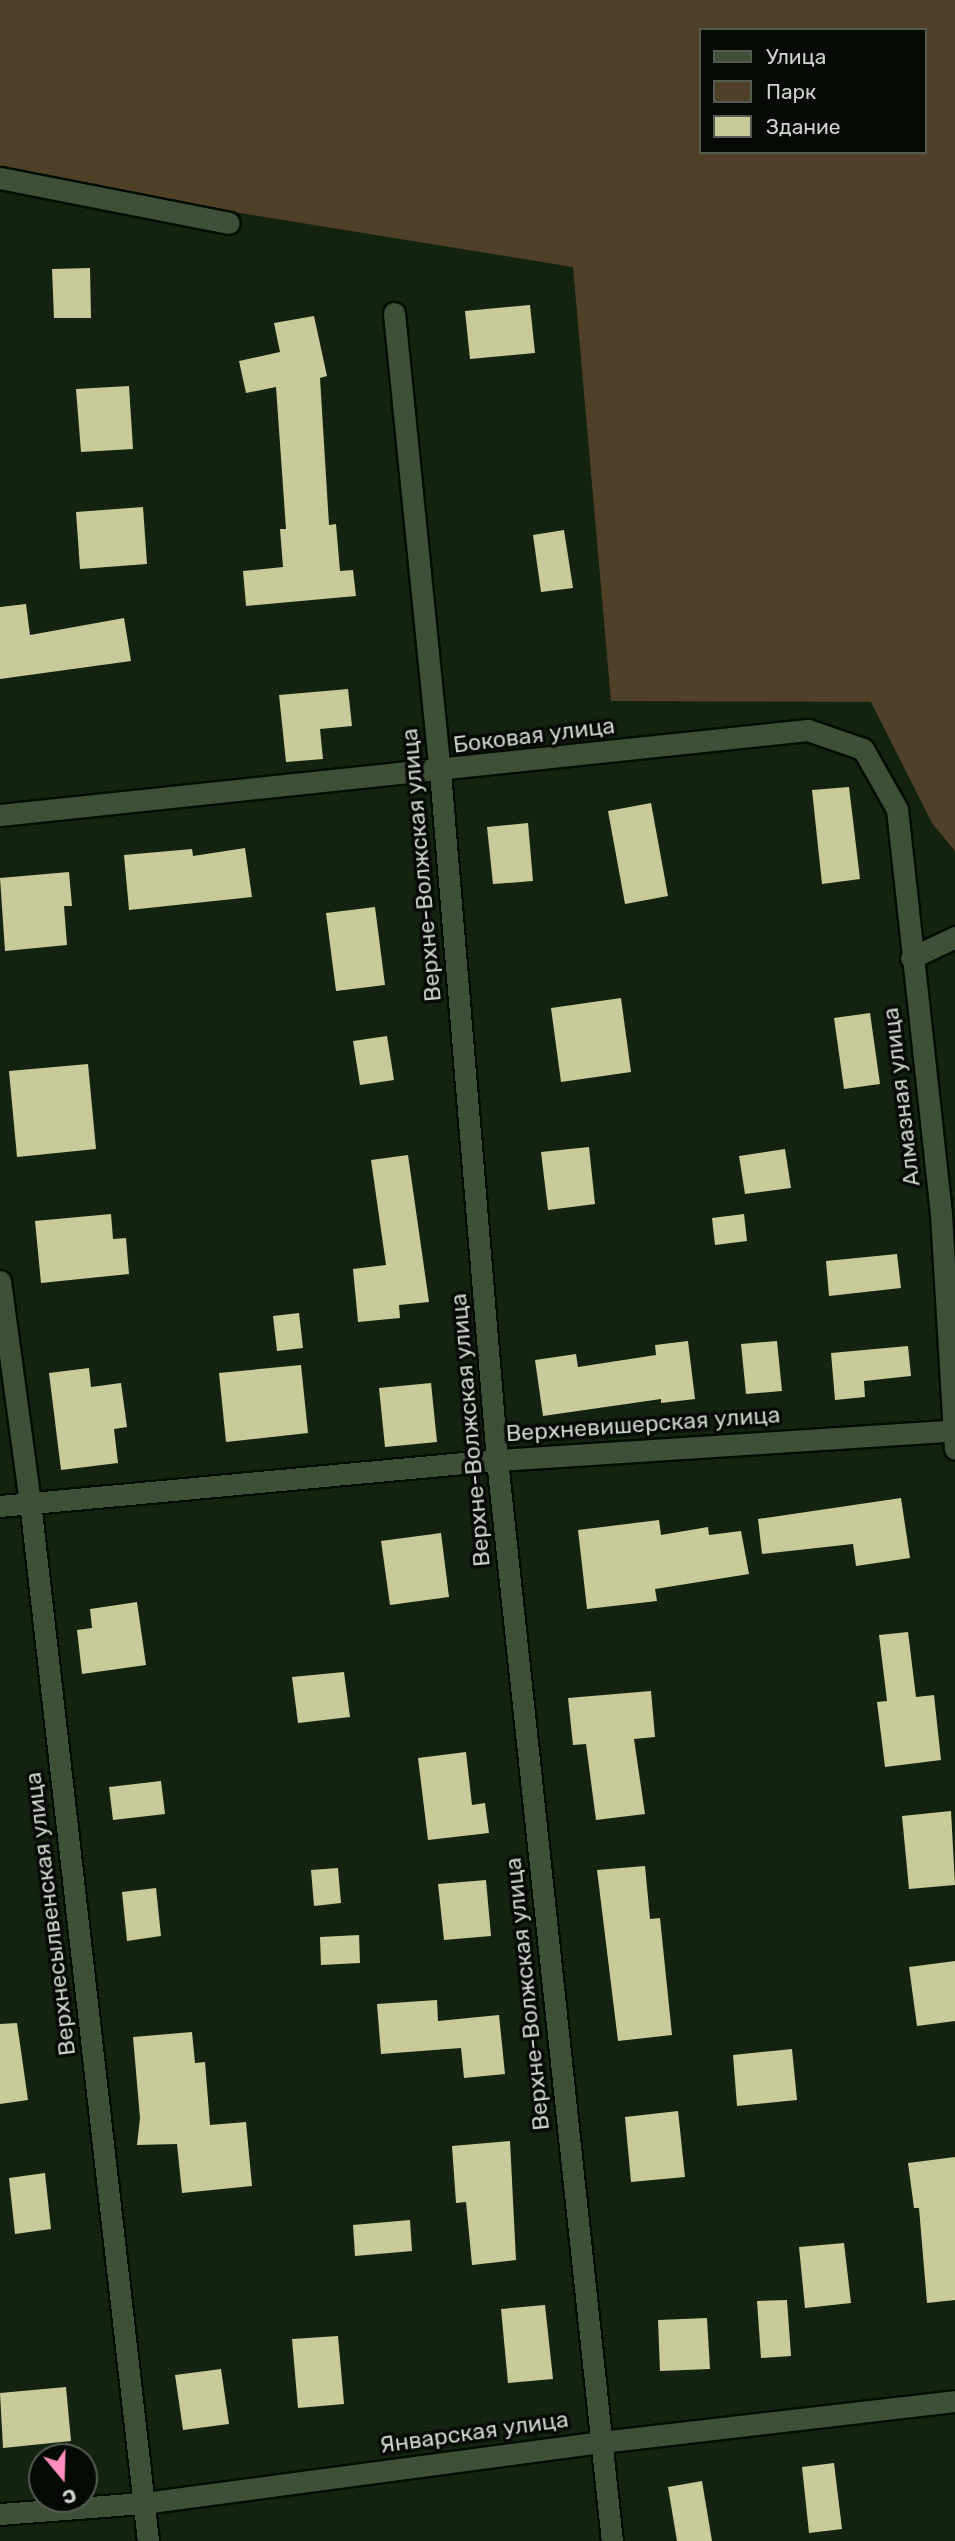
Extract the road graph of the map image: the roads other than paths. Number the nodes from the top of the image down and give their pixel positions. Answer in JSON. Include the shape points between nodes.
{"nodes":[{"id":1,"x":0,"y":178,"type":"edge"},
{"id":2,"x":229,"y":223,"type":"dead end"},
{"id":3,"x":394,"y":313,"type":"dead end"},
{"id":4,"x":863,"y":748,"type":"joint"},
{"id":5,"x":440,"y":772,"type":"junction"},
{"id":6,"x":0,"y":815,"type":"edge"},
{"id":7,"x":955,"y":937,"type":"edge"},
{"id":8,"x":911,"y":958,"type":"junction"},
{"id":9,"x":0,"y":1281,"type":"edge"},
{"id":10,"x":954,"y":1436,"type":"edge"},
{"id":11,"x":497,"y":1460,"type":"junction"},
{"id":12,"x":30,"y":1502,"type":"junction"},
{"id":13,"x":0,"y":1506,"type":"edge"},
{"id":14,"x":955,"y":2402,"type":"edge"},
{"id":15,"x":601,"y":2442,"type":"junction"},
{"id":16,"x":144,"y":2503,"type":"junction"},
{"id":17,"x":0,"y":2514,"type":"edge"},
{"id":18,"x":148,"y":2541,"type":"edge"},
{"id":19,"x":612,"y":2541,"type":"edge"}],
"edges":[{"from":1,"to":2,"type":"street"},
{"from":3,"to":5,"type":"street","name":"Верхне-Волжская улица"},
{"from":4,"to":5,"type":"street","name":"Боковая улица","via":[[808,730]]},
{"from":4,"to":8,"type":"street","name":"Алмазная улица","via":[[897,809]]},
{"from":5,"to":6,"type":"street","name":"Боковая улица"},
{"from":5,"to":11,"type":"street","name":"Верхне-Волжская улица"},
{"from":7,"to":8,"type":"street"},
{"from":8,"to":10,"type":"street","name":"Алмазная улица","via":[[941,1214]]},
{"from":9,"to":12,"type":"street","name":"Верхнесылвенская улица"},
{"from":10,"to":11,"type":"street","name":"Верхневишерская улица"},
{"from":11,"to":12,"type":"street","name":"Верхневишерская улица"},
{"from":11,"to":15,"type":"street","name":"Верхне-Волжская улица"},
{"from":12,"to":13,"type":"street","name":"Верхневишерская улица"},
{"from":12,"to":16,"type":"street","name":"Верхнесылвенская улица"},
{"from":14,"to":15,"type":"street","name":"Январская улица"},
{"from":15,"to":16,"type":"street","name":"Январская улица"},
{"from":15,"to":19,"type":"street","name":"Верхне-Волжская улица"},
{"from":16,"to":17,"type":"street","name":"Январская улица"},
{"from":16,"to":18,"type":"street","name":"Верхнесылвенская улица"}]}
